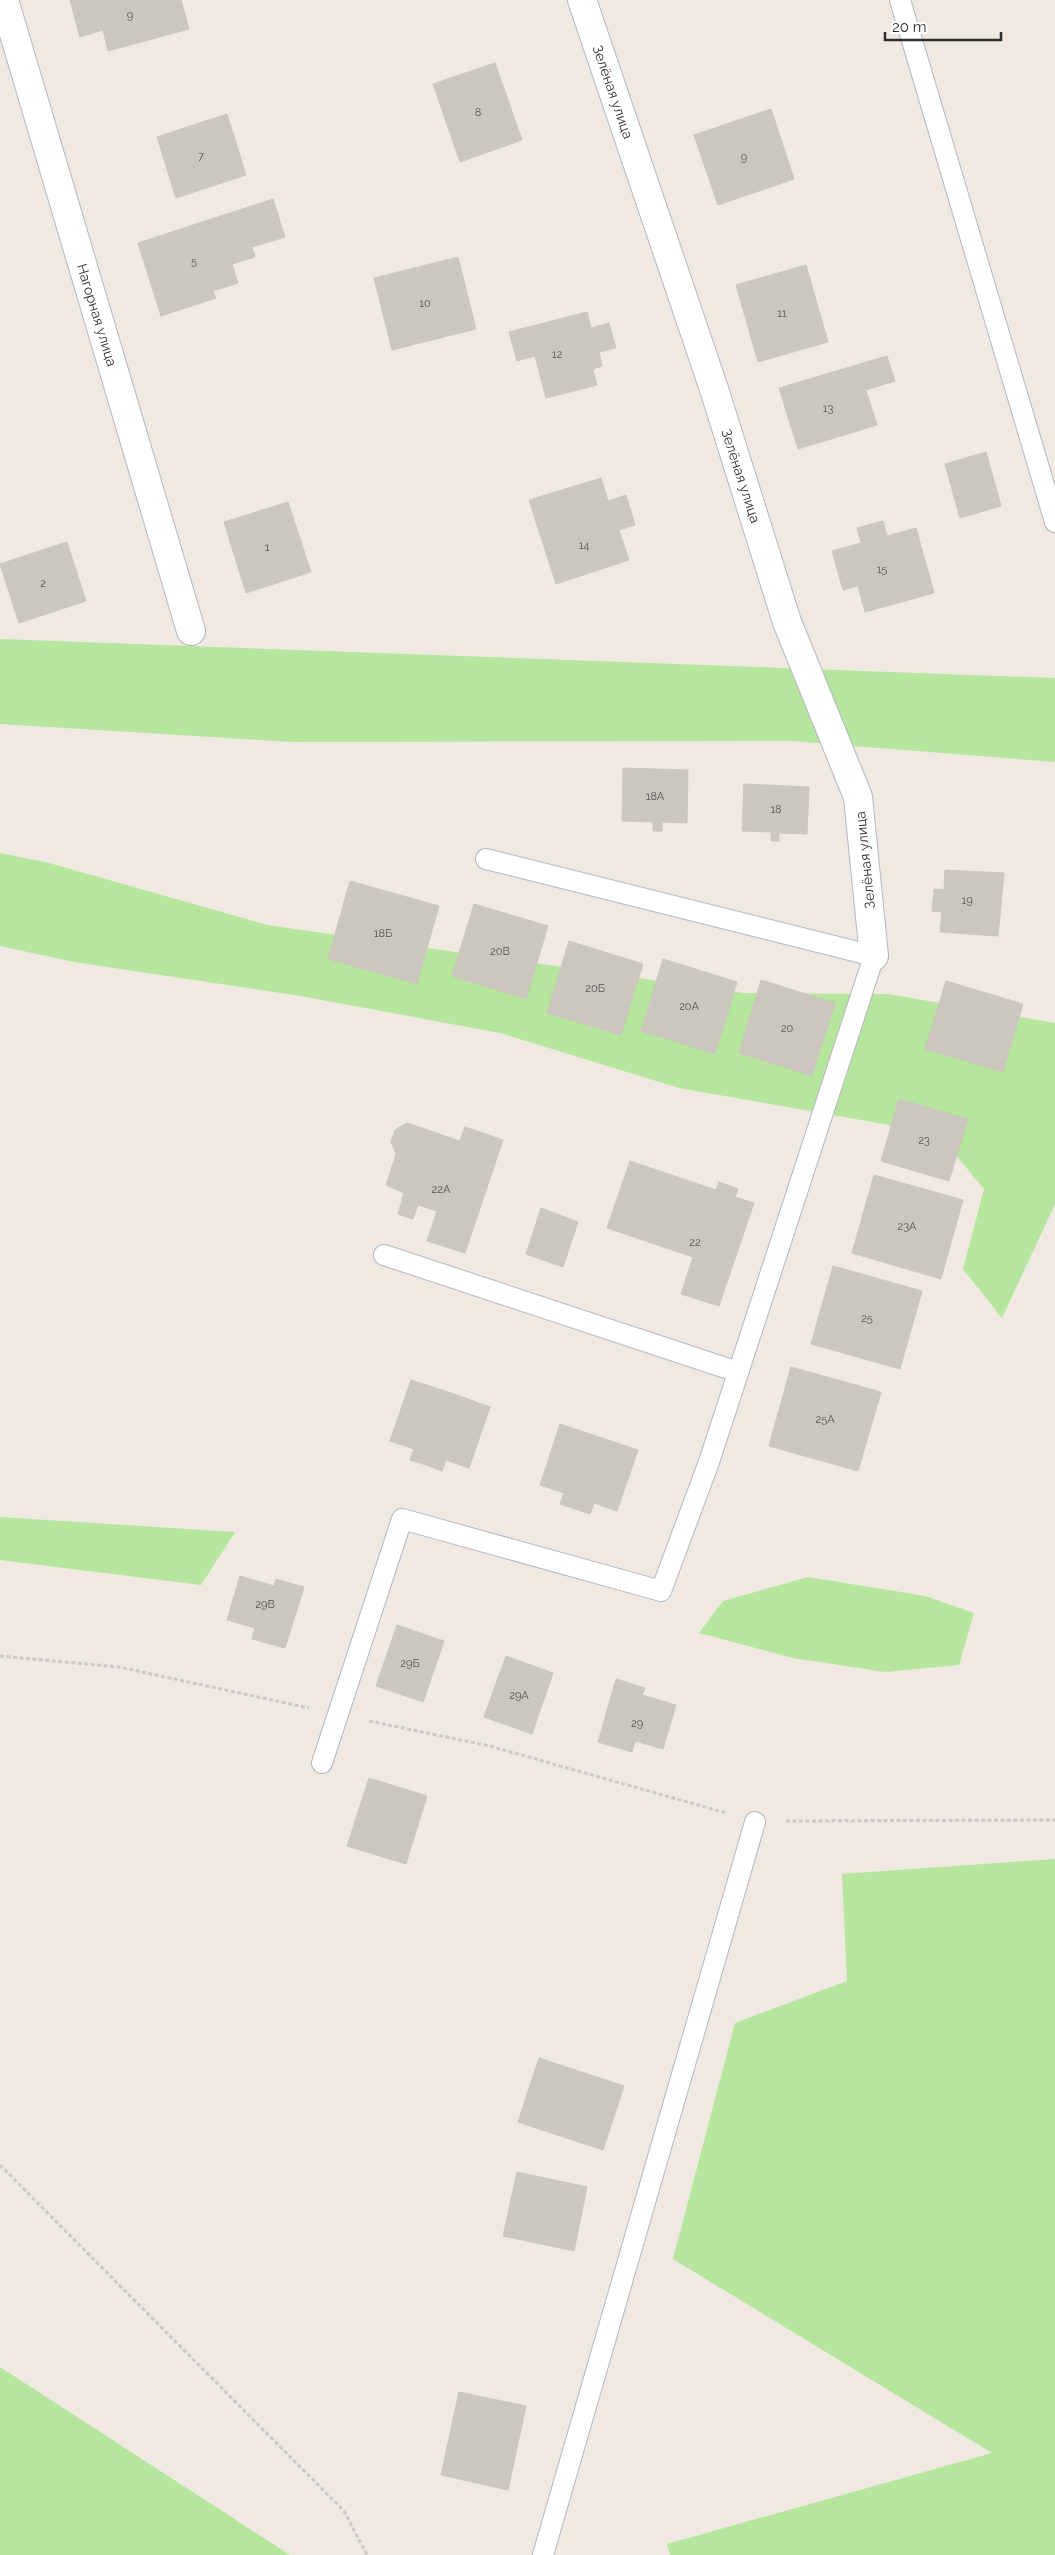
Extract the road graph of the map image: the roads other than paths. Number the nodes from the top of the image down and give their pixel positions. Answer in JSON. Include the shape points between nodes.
{"nodes":[{"id":1,"x":4,"y":0,"type":"edge"},
{"id":2,"x":582,"y":0,"type":"edge"},
{"id":3,"x":900,"y":0,"type":"edge"},
{"id":4,"x":1055,"y":522,"type":"edge"},
{"id":5,"x":191,"y":631,"type":"dead end"},
{"id":6,"x":486,"y":859,"type":"dead end"},
{"id":7,"x":874,"y":956,"type":"junction"},
{"id":8,"x":384,"y":1255,"type":"dead end"},
{"id":9,"x":738,"y":1372,"type":"junction"},
{"id":10,"x":322,"y":1763,"type":"dead end"},
{"id":11,"x":755,"y":1822,"type":"road end"},
{"id":12,"x":543,"y":2555,"type":"edge"}],
"edges":[{"from":1,"to":5,"type":"street","name":"Нагорная улица"},
{"from":2,"to":7,"type":"street","name":"Зелёная улица","via":[[714,389],[787,622],[858,797]]},
{"from":3,"to":4,"type":"lane"},
{"from":6,"to":7,"type":"lane"},
{"from":7,"to":9,"type":"lane"},
{"from":8,"to":9,"type":"lane"},
{"from":9,"to":10,"type":"lane","via":[[662,1591],[402,1519]]},
{"from":11,"to":12,"type":"lane"}]}
